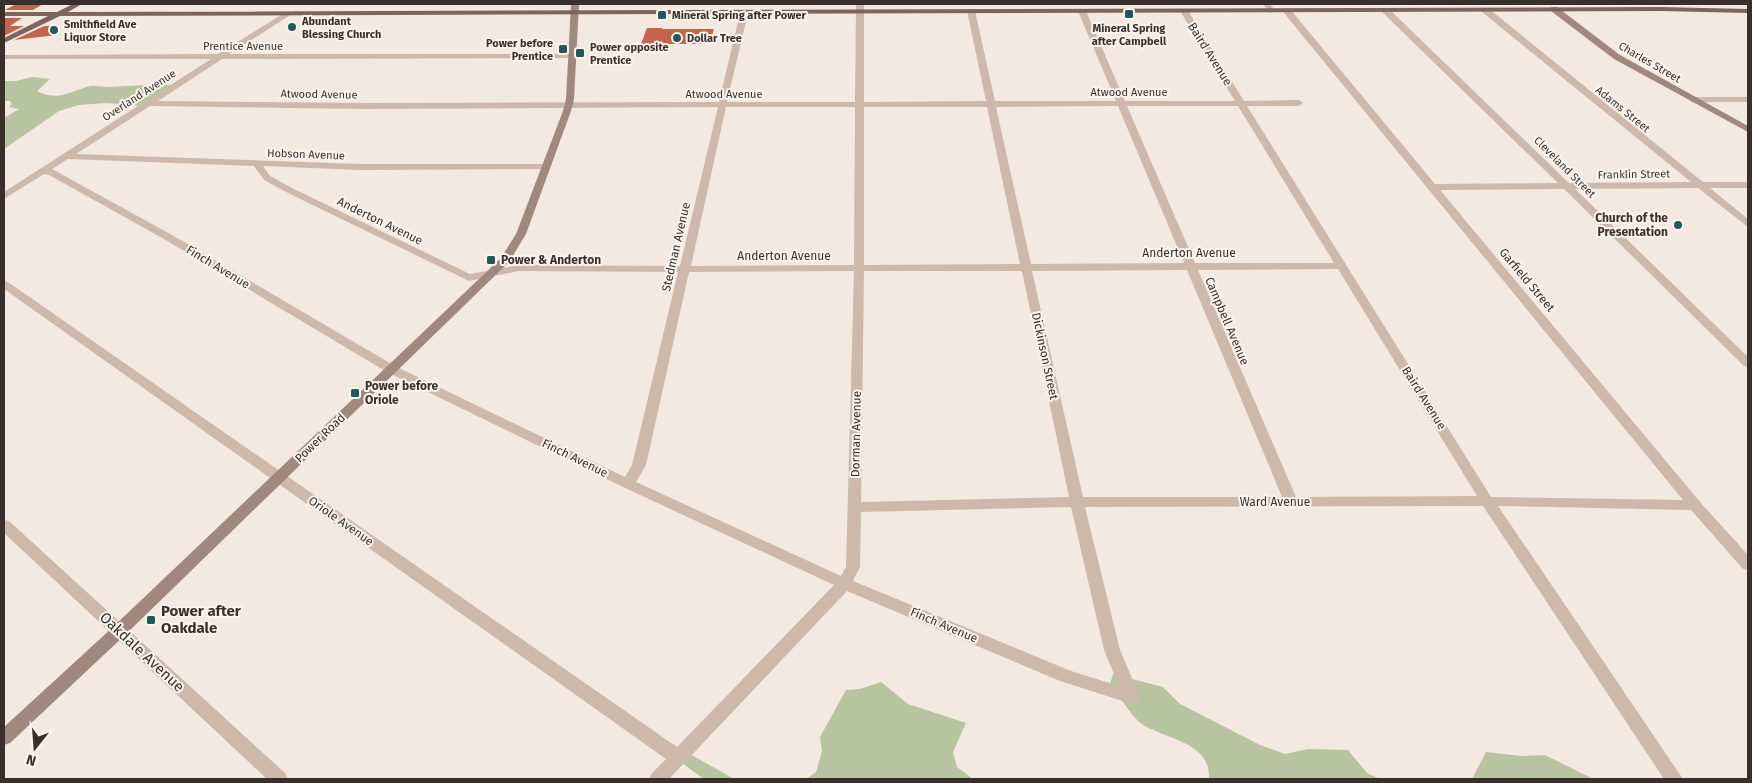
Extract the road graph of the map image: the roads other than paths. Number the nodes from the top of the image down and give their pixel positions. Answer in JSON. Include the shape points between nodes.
{"nodes":[{"id":1,"x":78,"y":4,"type":"edge"},
{"id":2,"x":1266,"y":4,"type":"edge"},
{"id":3,"x":1551,"y":6,"type":"edge"},
{"id":4,"x":574,"y":8,"type":"edge"},
{"id":5,"x":860,"y":8,"type":"edge"},
{"id":6,"x":1385,"y":10,"type":"junction"},
{"id":7,"x":1485,"y":10,"type":"junction"},
{"id":8,"x":1082,"y":11,"type":"junction"},
{"id":9,"x":1184,"y":11,"type":"junction"},
{"id":10,"x":1272,"y":11,"type":"junction"},
{"id":11,"x":1287,"y":11,"type":"junction"},
{"id":12,"x":1748,"y":11,"type":"edge"},
{"id":13,"x":972,"y":12,"type":"junction"},
{"id":14,"x":59,"y":13,"type":"junction"},
{"id":15,"x":744,"y":13,"type":"junction"},
{"id":16,"x":4,"y":14,"type":"edge"},
{"id":17,"x":286,"y":14,"type":"junction"},
{"id":18,"x":4,"y":41,"type":"edge"},
{"id":19,"x":572,"y":56,"type":"junction"},
{"id":20,"x":4,"y":57,"type":"edge"},
{"id":21,"x":219,"y":57,"type":"junction"},
{"id":22,"x":1694,"y":100,"type":"junction"},
{"id":23,"x":1748,"y":100,"type":"edge"},
{"id":24,"x":149,"y":102,"type":"junction"},
{"id":25,"x":1122,"y":103,"type":"junction"},
{"id":26,"x":1241,"y":103,"type":"junction"},
{"id":27,"x":1299,"y":103,"type":"dead end"},
{"id":28,"x":993,"y":104,"type":"junction"},
{"id":29,"x":569,"y":105,"type":"junction"},
{"id":30,"x":723,"y":105,"type":"junction"},
{"id":31,"x":858,"y":105,"type":"junction"},
{"id":32,"x":1748,"y":129,"type":"edge"},
{"id":33,"x":65,"y":156,"type":"junction"},
{"id":34,"x":257,"y":164,"type":"junction"},
{"id":35,"x":547,"y":166,"type":"junction"},
{"id":36,"x":42,"y":171,"type":"junction"},
{"id":37,"x":1700,"y":185,"type":"junction"},
{"id":38,"x":1748,"y":185,"type":"edge"},
{"id":39,"x":1431,"y":186,"type":"junction"},
{"id":40,"x":1566,"y":187,"type":"junction"},
{"id":41,"x":4,"y":196,"type":"edge"},
{"id":42,"x":1748,"y":224,"type":"edge"},
{"id":43,"x":1026,"y":266,"type":"junction"},
{"id":44,"x":1190,"y":266,"type":"junction"},
{"id":45,"x":1342,"y":266,"type":"junction"},
{"id":46,"x":859,"y":268,"type":"junction"},
{"id":47,"x":684,"y":269,"type":"junction"},
{"id":48,"x":493,"y":273,"type":"junction"},
{"id":49,"x":4,"y":284,"type":"edge"},
{"id":50,"x":1748,"y":363,"type":"edge"},
{"id":51,"x":391,"y":369,"type":"junction"},
{"id":52,"x":279,"y":478,"type":"junction"},
{"id":53,"x":628,"y":484,"type":"junction"},
{"id":54,"x":1077,"y":502,"type":"junction"},
{"id":55,"x":1291,"y":502,"type":"junction"},
{"id":56,"x":1488,"y":503,"type":"junction"},
{"id":57,"x":1695,"y":505,"type":"junction"},
{"id":58,"x":854,"y":507,"type":"junction"},
{"id":59,"x":4,"y":526,"type":"edge"},
{"id":60,"x":1748,"y":565,"type":"edge"},
{"id":61,"x":845,"y":583,"type":"junction"},
{"id":62,"x":119,"y":631,"type":"junction"},
{"id":63,"x":1132,"y":697,"type":"joint"},
{"id":64,"x":4,"y":738,"type":"edge"},
{"id":65,"x":679,"y":758,"type":"junction"},
{"id":66,"x":280,"y":779,"type":"edge"},
{"id":67,"x":658,"y":779,"type":"edge"},
{"id":68,"x":1674,"y":779,"type":"edge"}],
"edges":[{"from":1,"to":14,"type":"main road"},
{"from":2,"to":10,"type":"street"},
{"from":3,"to":7,"type":"main road"},
{"from":3,"to":12,"type":"main road"},
{"from":3,"to":22,"type":"main road","name":"Charles Street","via":[[1617,57]]},
{"from":4,"to":15,"type":"main road"},
{"from":4,"to":17,"type":"main road"},
{"from":4,"to":19,"type":"main road","name":"Power Road"},
{"from":5,"to":13,"type":"main road"},
{"from":5,"to":15,"type":"main road"},
{"from":5,"to":31,"type":"street","name":"Dorman Avenue"},
{"from":6,"to":7,"type":"main road"},
{"from":6,"to":11,"type":"main road"},
{"from":6,"to":40,"type":"street","name":"Cleveland Street"},
{"from":7,"to":37,"type":"street","name":"Adams Street"},
{"from":8,"to":9,"type":"main road"},
{"from":8,"to":13,"type":"main road"},
{"from":8,"to":25,"type":"street","name":"Campbell Avenue"},
{"from":9,"to":10,"type":"main road"},
{"from":9,"to":26,"type":"street","name":"Baird Avenue"},
{"from":10,"to":11,"type":"main road"},
{"from":11,"to":39,"type":"street","name":"Garfield Street"},
{"from":13,"to":28,"type":"street","name":"Dickinson Street"},
{"from":14,"to":16,"type":"main road"},
{"from":14,"to":17,"type":"main road"},
{"from":14,"to":18,"type":"main road"},
{"from":15,"to":30,"type":"street","name":"Stedman Avenue"},
{"from":17,"to":21,"type":"street","name":"Overland Avenue"},
{"from":19,"to":21,"type":"street","name":"Prentice Avenue"},
{"from":19,"to":29,"type":"main road","name":"Power Road"},
{"from":20,"to":21,"type":"street","name":"Prentice Avenue"},
{"from":21,"to":24,"type":"street","name":"Overland Avenue"},
{"from":22,"to":23,"type":"street"},
{"from":22,"to":32,"type":"main road","name":"Charles Street"},
{"from":24,"to":29,"type":"street","name":"Atwood Avenue"},
{"from":24,"to":33,"type":"street","name":"Overland Avenue"},
{"from":25,"to":26,"type":"street","name":"Atwood Avenue"},
{"from":25,"to":28,"type":"street","name":"Atwood Avenue"},
{"from":25,"to":44,"type":"street","name":"Campbell Avenue"},
{"from":26,"to":27,"type":"street","name":"Atwood Avenue"},
{"from":26,"to":45,"type":"street","name":"Baird Avenue"},
{"from":28,"to":31,"type":"street","name":"Atwood Avenue"},
{"from":28,"to":43,"type":"street","name":"Dickinson Street"},
{"from":29,"to":30,"type":"street","name":"Atwood Avenue"},
{"from":29,"to":35,"type":"main road","name":"Power Road"},
{"from":30,"to":31,"type":"street","name":"Atwood Avenue"},
{"from":30,"to":47,"type":"street","name":"Stedman Avenue"},
{"from":31,"to":46,"type":"street","name":"Dorman Avenue"},
{"from":33,"to":34,"type":"street","name":"Hobson Avenue"},
{"from":33,"to":36,"type":"street","name":"Overland Avenue"},
{"from":34,"to":35,"type":"street","name":"Hobson Avenue"},
{"from":34,"to":48,"type":"street","name":"Anderton Avenue","via":[[267,178],[291,191],[469,278]]},
{"from":35,"to":48,"type":"main road","name":"Power Road","via":[[521,234]]},
{"from":36,"to":41,"type":"street","name":"Overland Avenue"},
{"from":36,"to":51,"type":"street","name":"Finch Avenue","via":[[52,172]]},
{"from":37,"to":38,"type":"street","name":"Franklin Street"},
{"from":37,"to":40,"type":"street","name":"Franklin Street"},
{"from":37,"to":42,"type":"street","name":"Adams Street"},
{"from":39,"to":40,"type":"street","name":"Franklin Street"},
{"from":39,"to":57,"type":"street","name":"Garfield Street"},
{"from":40,"to":50,"type":"street","name":"Cleveland Street"},
{"from":43,"to":44,"type":"street","name":"Anderton Avenue"},
{"from":43,"to":46,"type":"street","name":"Anderton Avenue"},
{"from":43,"to":54,"type":"street","name":"Dickinson Street"},
{"from":44,"to":45,"type":"street","name":"Anderton Avenue"},
{"from":44,"to":55,"type":"street","name":"Campbell Avenue"},
{"from":45,"to":56,"type":"street","name":"Baird Avenue"},
{"from":46,"to":47,"type":"street","name":"Anderton Avenue"},
{"from":46,"to":58,"type":"street","name":"Dorman Avenue"},
{"from":47,"to":48,"type":"street","name":"Anderton Avenue","via":[[518,268]]},
{"from":47,"to":53,"type":"street","name":"Stedman Avenue","via":[[639,465]]},
{"from":48,"to":51,"type":"main road","name":"Power Road"},
{"from":49,"to":52,"type":"street","name":"Oriole Avenue"},
{"from":51,"to":52,"type":"main road","name":"Power Road"},
{"from":51,"to":53,"type":"street","name":"Finch Avenue"},
{"from":52,"to":62,"type":"main road","name":"Power Road"},
{"from":52,"to":65,"type":"street","name":"Oriole Avenue"},
{"from":53,"to":61,"type":"street","name":"Finch Avenue"},
{"from":54,"to":55,"type":"street","name":"Ward Avenue"},
{"from":54,"to":58,"type":"street","name":"Ward Avenue"},
{"from":54,"to":63,"type":"street","name":"Dickinson Street","via":[[1112,650]]},
{"from":55,"to":56,"type":"street","name":"Ward Avenue"},
{"from":56,"to":57,"type":"street","name":"Ward Avenue"},
{"from":56,"to":68,"type":"street","name":"Baird Avenue"},
{"from":57,"to":60,"type":"street","name":"Garfield Street"},
{"from":58,"to":61,"type":"street","name":"Dorman Avenue","via":[[853,567]]},
{"from":59,"to":62,"type":"street","name":"Oakdale Avenue"},
{"from":61,"to":63,"type":"street","name":"Finch Avenue","via":[[1066,676]]},
{"from":61,"to":65,"type":"street","name":"Dorman Avenue"},
{"from":62,"to":64,"type":"main road","name":"Power Road"},
{"from":62,"to":66,"type":"street","name":"Oakdale Avenue"},
{"from":65,"to":67,"type":"street","name":"Dorman Avenue"}]}
